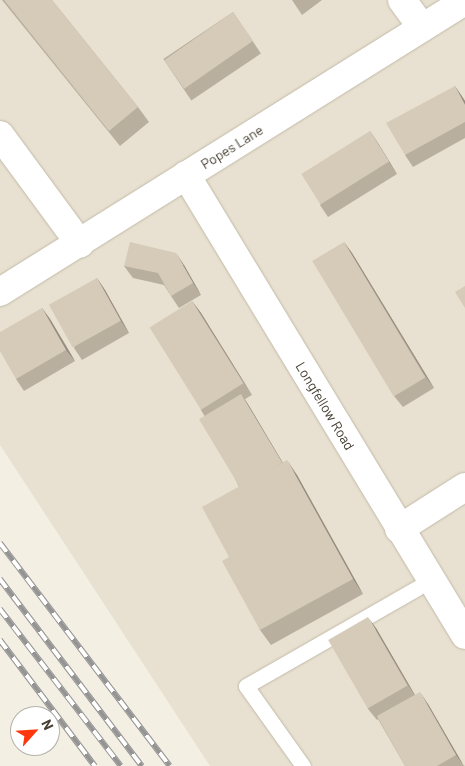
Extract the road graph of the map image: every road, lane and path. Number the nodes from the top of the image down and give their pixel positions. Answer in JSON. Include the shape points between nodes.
{"nodes":[{"id":1,"x":402,"y":0,"type":"edge"},
{"id":2,"x":465,"y":1,"type":"edge"},
{"id":3,"x":422,"y":28,"type":"junction"},
{"id":4,"x":0,"y":135,"type":"edge"},
{"id":5,"x":186,"y":175,"type":"junction"},
{"id":6,"x":80,"y":244,"type":"junction"},
{"id":7,"x":0,"y":292,"type":"edge"},
{"id":8,"x":465,"y":487,"type":"edge"},
{"id":9,"x":399,"y":529,"type":"junction"},
{"id":10,"x":431,"y":580,"type":"junction"},
{"id":11,"x":465,"y":635,"type":"edge"},
{"id":12,"x":303,"y":766,"type":"edge"}],
"edges":[{"from":1,"to":3,"type":"street"},
{"from":2,"to":3,"type":"street","name":"Popes Lane"},
{"from":3,"to":5,"type":"street","name":"Popes Lane"},
{"from":4,"to":6,"type":"street"},
{"from":5,"to":6,"type":"street","name":"Popes Lane"},
{"from":5,"to":9,"type":"street","name":"Longfellow Road"},
{"from":6,"to":7,"type":"street","name":"Popes Lane"},
{"from":8,"to":9,"type":"street"},
{"from":9,"to":10,"type":"street","name":"Longfellow Road"},
{"from":10,"to":11,"type":"street","name":"Longfellow Road"},
{"from":10,"to":12,"type":"lane","via":[[246,686]]}]}
